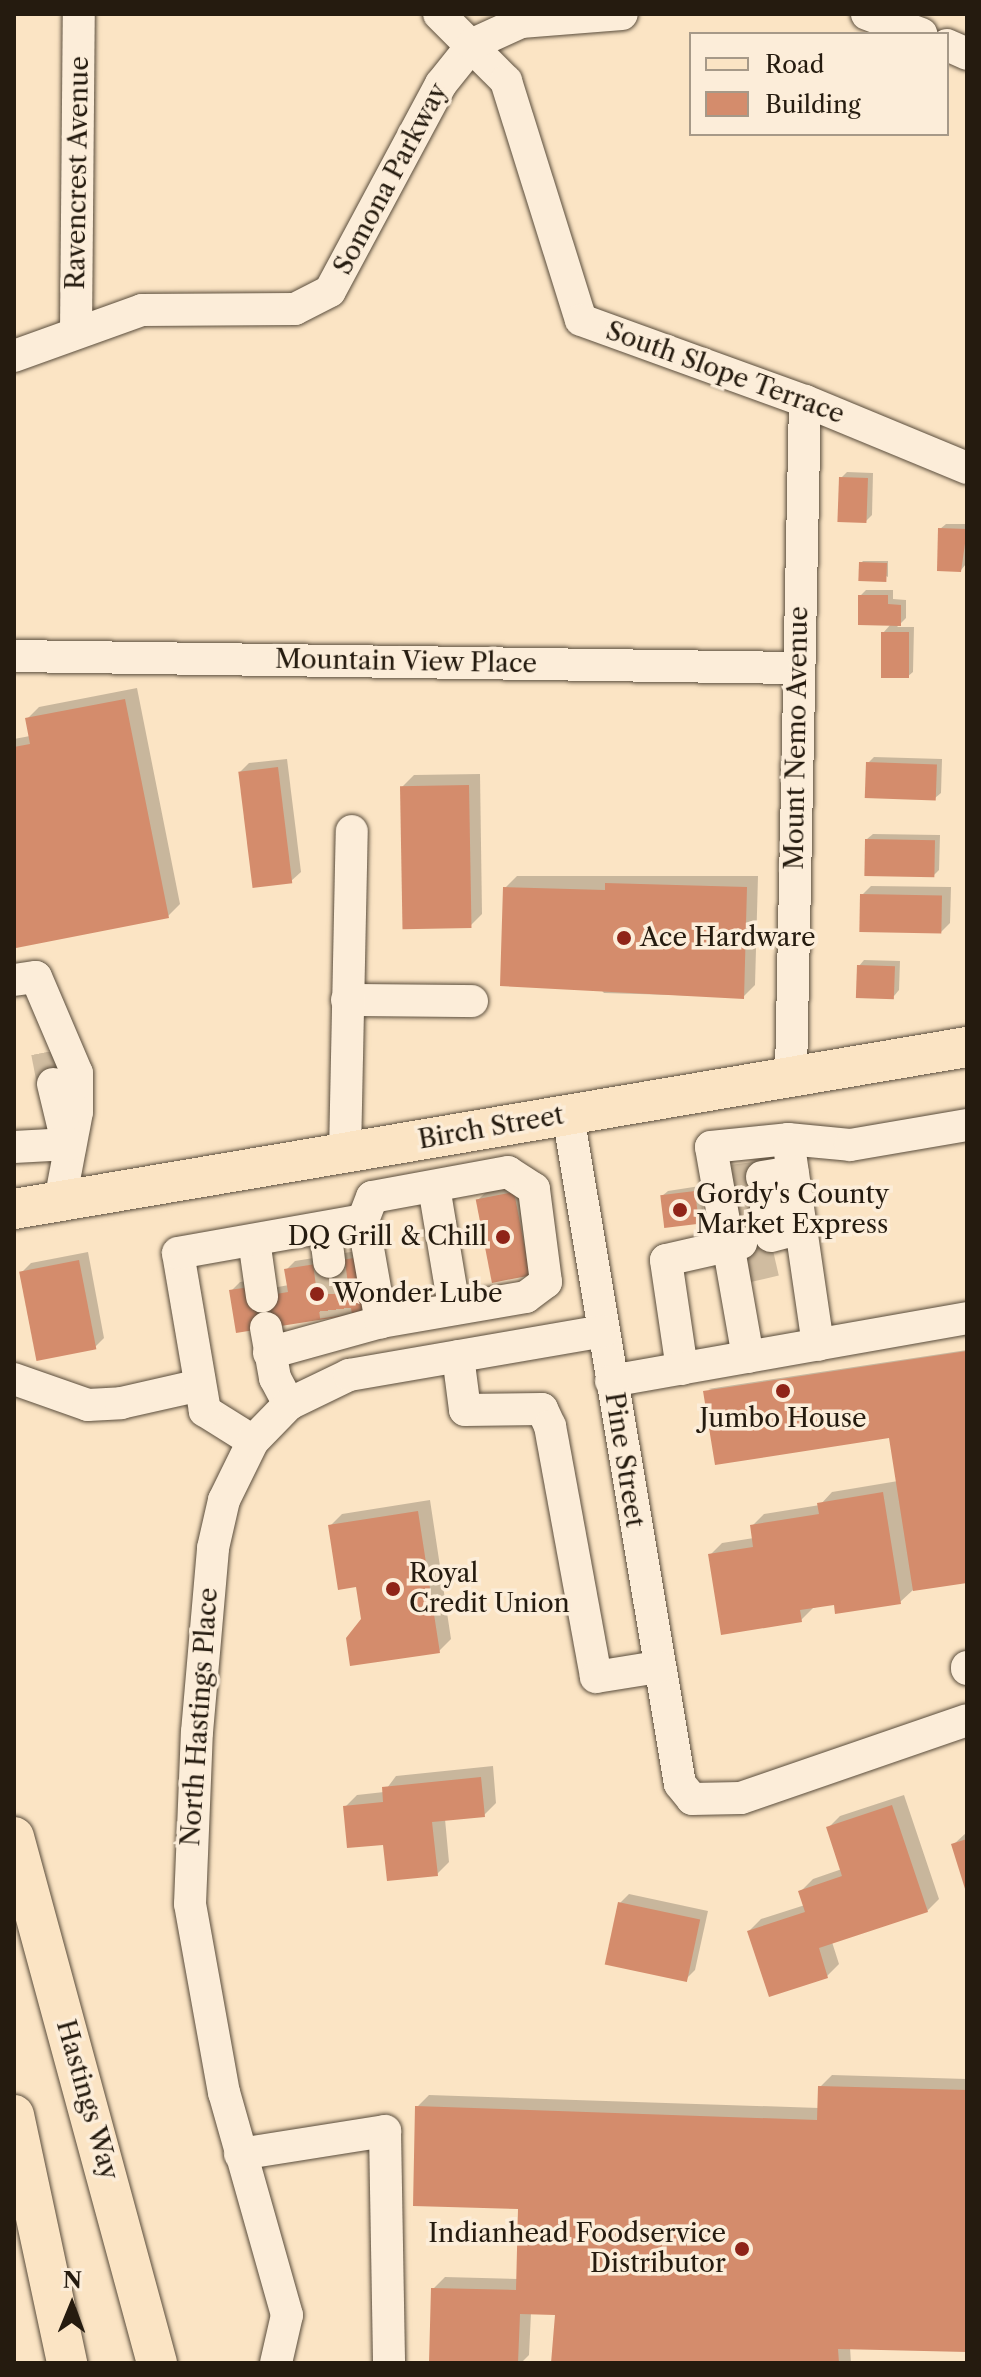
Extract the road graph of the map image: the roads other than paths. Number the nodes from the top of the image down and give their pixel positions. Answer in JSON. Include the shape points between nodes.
{"nodes":[{"id":1,"x":79,"y":14,"type":"edge"},
{"id":2,"x":439,"y":14,"type":"edge"},
{"id":3,"x":622,"y":14,"type":"edge"},
{"id":4,"x":867,"y":14,"type":"edge"},
{"id":5,"x":916,"y":32,"type":"edge"},
{"id":6,"x":473,"y":44,"type":"junction"},
{"id":7,"x":76,"y":332,"type":"junction"},
{"id":8,"x":14,"y":356,"type":"edge"},
{"id":9,"x":805,"y":401,"type":"junction"},
{"id":10,"x":967,"y":468,"type":"edge"},
{"id":11,"x":14,"y":656,"type":"edge"},
{"id":12,"x":798,"y":668,"type":"junction"},
{"id":13,"x":352,"y":831,"type":"dead end"},
{"id":14,"x":14,"y":980,"type":"edge"},
{"id":15,"x":347,"y":1000,"type":"junction"},
{"id":16,"x":472,"y":1001,"type":"dead end"},
{"id":17,"x":45,"y":1005,"type":"junction"},
{"id":18,"x":967,"y":1047,"type":"edge"},
{"id":19,"x":47,"y":1052,"type":"tunnel mouth"},
{"id":20,"x":791,"y":1074,"type":"junction"},
{"id":21,"x":53,"y":1084,"type":"tunnel mouth"},
{"id":22,"x":568,"y":1115,"type":"junction"},
{"id":23,"x":967,"y":1125,"type":"edge"},
{"id":24,"x":788,"y":1139,"type":"junction"},
{"id":25,"x":69,"y":1144,"type":"junction"},
{"id":26,"x":14,"y":1147,"type":"edge"},
{"id":27,"x":345,"y":1153,"type":"junction"},
{"id":28,"x":434,"y":1187,"type":"junction"},
{"id":29,"x":60,"y":1201,"type":"junction"},
{"id":30,"x":14,"y":1209,"type":"edge"},
{"id":31,"x":363,"y":1220,"type":"junction"},
{"id":32,"x":758,"y":1223,"type":"junction"},
{"id":33,"x":325,"y":1228,"type":"junction"},
{"id":34,"x":254,"y":1240,"type":"junction"},
{"id":35,"x":329,"y":1262,"type":"tunnel mouth"},
{"id":36,"x":262,"y":1296,"type":"dead end"},
{"id":37,"x":441,"y":1310,"type":"junction"},
{"id":38,"x":967,"y":1318,"type":"edge"},
{"id":39,"x":381,"y":1322,"type":"junction"},
{"id":40,"x":338,"y":1325,"type":"junction"},
{"id":41,"x":603,"y":1331,"type":"junction"},
{"id":42,"x":818,"y":1345,"type":"junction"},
{"id":43,"x":748,"y":1357,"type":"junction"},
{"id":44,"x":446,"y":1358,"type":"junction"},
{"id":45,"x":682,"y":1369,"type":"junction"},
{"id":46,"x":349,"y":1375,"type":"junction"},
{"id":47,"x":14,"y":1379,"type":"edge"},
{"id":48,"x":611,"y":1381,"type":"junction"},
{"id":49,"x":200,"y":1385,"type":"junction"},
{"id":50,"x":289,"y":1404,"type":"junction"},
{"id":51,"x":253,"y":1441,"type":"junction"},
{"id":52,"x":658,"y":1667,"type":"junction"},
{"id":53,"x":967,"y":1720,"type":"edge"},
{"id":54,"x":14,"y":1837,"type":"edge"},
{"id":55,"x":14,"y":2115,"type":"edge"},
{"id":56,"x":240,"y":2154,"type":"junction"},
{"id":57,"x":67,"y":2363,"type":"edge"},
{"id":58,"x":157,"y":2363,"type":"edge"},
{"id":59,"x":276,"y":2363,"type":"edge"},
{"id":60,"x":389,"y":2363,"type":"edge"}],
"edges":[{"from":1,"to":7,"type":"street","name":"Ravencrest Avenue"},
{"from":2,"to":6,"type":"street"},
{"from":3,"to":6,"type":"street","name":"Somona Parkway","via":[[521,22]]},
{"from":4,"to":5,"type":"street"},
{"from":6,"to":7,"type":"street","name":"Somona Parkway","via":[[441,84],[330,291],[295,309],[142,310]]},
{"from":6,"to":9,"type":"street","name":"South Slope Terrace","via":[[506,81],[581,320]]},
{"from":7,"to":8,"type":"street","name":"Somona Parkway"},
{"from":9,"to":10,"type":"street","name":"South Slope Terrace"},
{"from":9,"to":12,"type":"street","name":"Mount Nemo Avenue"},
{"from":11,"to":12,"type":"street","name":"Mountain View Place"},
{"from":12,"to":20,"type":"street","name":"Mount Nemo Avenue"},
{"from":13,"to":15,"type":"street"},
{"from":14,"to":17,"type":"street","via":[[36,977]]},
{"from":15,"to":16,"type":"street"},
{"from":15,"to":27,"type":"street"},
{"from":17,"to":19,"type":"street"},
{"from":17,"to":25,"type":"street","via":[[64,1035],[77,1073],[77,1112]]},
{"from":18,"to":20,"type":"main road","name":"Birch Street"},
{"from":20,"to":22,"type":"main road","name":"Birch Street"},
{"from":21,"to":25,"type":"street"},
{"from":22,"to":27,"type":"main road","name":"Birch Street"},
{"from":22,"to":41,"type":"street","name":"Pine Street"},
{"from":23,"to":24,"type":"street","via":[[850,1145]]},
{"from":24,"to":32,"type":"street"},
{"from":24,"to":32,"type":"street","via":[[711,1147]]},
{"from":25,"to":26,"type":"street"},
{"from":25,"to":29,"type":"street"},
{"from":27,"to":29,"type":"main road","name":"Birch Street"},
{"from":28,"to":31,"type":"street","via":[[372,1197]]},
{"from":28,"to":37,"type":"street"},
{"from":28,"to":37,"type":"street","via":[[508,1172],[534,1189],[546,1282],[526,1297]]},
{"from":29,"to":30,"type":"main road","name":"Birch Street"},
{"from":31,"to":33,"type":"street"},
{"from":31,"to":39,"type":"street"},
{"from":32,"to":42,"type":"street"},
{"from":32,"to":43,"type":"street"},
{"from":32,"to":45,"type":"street","via":[[666,1260]]},
{"from":33,"to":34,"type":"street"},
{"from":33,"to":35,"type":"street"},
{"from":34,"to":36,"type":"street"},
{"from":34,"to":49,"type":"street","via":[[178,1253]]},
{"from":37,"to":39,"type":"street"},
{"from":37,"to":44,"type":"street"},
{"from":38,"to":42,"type":"street"},
{"from":39,"to":40,"type":"street"},
{"from":40,"to":46,"type":"street"},
{"from":40,"to":50,"type":"street","via":[[267,1341]]},
{"from":41,"to":44,"type":"street","name":"North Hastings Place"},
{"from":41,"to":48,"type":"street","name":"Pine Street"},
{"from":42,"to":43,"type":"street"},
{"from":43,"to":45,"type":"street"},
{"from":44,"to":46,"type":"street","name":"North Hastings Place"},
{"from":44,"to":52,"type":"street","via":[[465,1410],[542,1409],[550,1426],[596,1677]]},
{"from":45,"to":48,"type":"street"},
{"from":46,"to":50,"type":"street","name":"North Hastings Place"},
{"from":47,"to":49,"type":"street","via":[[88,1405]]},
{"from":48,"to":52,"type":"street","name":"Pine Street"},
{"from":49,"to":51,"type":"street","via":[[205,1411]]},
{"from":50,"to":51,"type":"street","name":"North Hastings Place"},
{"from":51,"to":56,"type":"street","name":"North Hastings Place","via":[[224,1500],[213,1548],[189,1856],[193,1941]]},
{"from":52,"to":53,"type":"street","name":"Pine Street","via":[[677,1773],[692,1799],[741,1798]]},
{"from":54,"to":58,"type":"main road","name":"Hastings Way"},
{"from":55,"to":57,"type":"main road"},
{"from":56,"to":59,"type":"street","name":"North Hastings Place","via":[[287,2315]]},
{"from":56,"to":60,"type":"street","via":[[385,2131]]}]}
